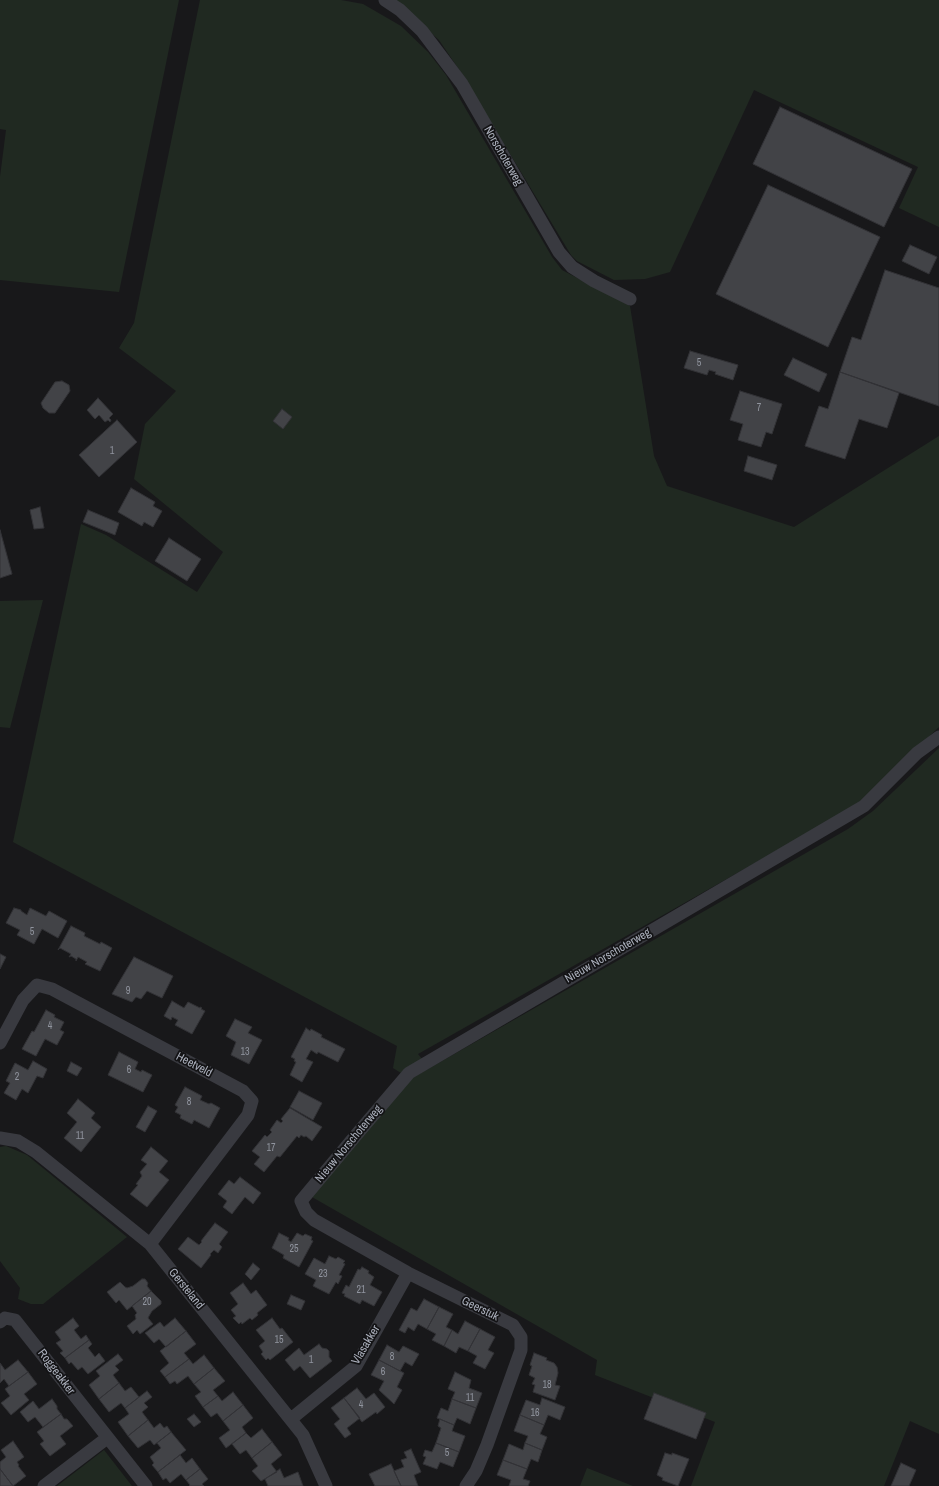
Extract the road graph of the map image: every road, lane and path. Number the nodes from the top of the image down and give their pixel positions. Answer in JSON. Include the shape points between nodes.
{"nodes":[{"id":1,"x":385,"y":0,"type":"edge"},
{"id":2,"x":630,"y":299,"type":"dead end"},
{"id":3,"x":939,"y":737,"type":"edge"},
{"id":4,"x":0,"y":1043,"type":"edge"},
{"id":5,"x":0,"y":1138,"type":"edge"},
{"id":6,"x":301,"y":1201,"type":"joint"},
{"id":7,"x":150,"y":1244,"type":"junction"},
{"id":8,"x":408,"y":1273,"type":"junction"},
{"id":9,"x":0,"y":1322,"type":"edge"},
{"id":10,"x":291,"y":1419,"type":"junction"},
{"id":11,"x":107,"y":1438,"type":"junction"},
{"id":12,"x":44,"y":1486,"type":"edge"},
{"id":13,"x":146,"y":1486,"type":"edge"},
{"id":14,"x":326,"y":1486,"type":"edge"},
{"id":15,"x":466,"y":1486,"type":"edge"}],
"edges":[{"from":1,"to":2,"type":"street","name":"Norschoterweg","via":[[422,31],[462,84],[559,252],[572,267]]},
{"from":3,"to":6,"type":"street","name":"Nieuw Norschoterweg","via":[[917,753],[864,806],[409,1073]]},
{"from":4,"to":7,"type":"street","name":"Heetveld","via":[[23,1000],[37,985],[52,989],[236,1087],[252,1101],[248,1115]]},
{"from":5,"to":7,"type":"street","name":"Gersteland","via":[[18,1141],[36,1152]]},
{"from":6,"to":8,"type":"street","name":"Geerstuk","via":[[306,1212],[314,1220]]},
{"from":7,"to":10,"type":"street","name":"Gersteland"},
{"from":8,"to":10,"type":"street","name":"Vlasakker","via":[[356,1366]]},
{"from":8,"to":15,"type":"street","name":"Geerstuk","via":[[513,1325],[521,1336],[521,1350],[487,1445],[476,1471]]},
{"from":9,"to":11,"type":"street","name":"Roggeakker","via":[[5,1318],[15,1320]]},
{"from":10,"to":14,"type":"street","name":"Gersteland","via":[[303,1435]]},
{"from":11,"to":12,"type":"street"},
{"from":11,"to":13,"type":"street","name":"Roggeakker"}]}
